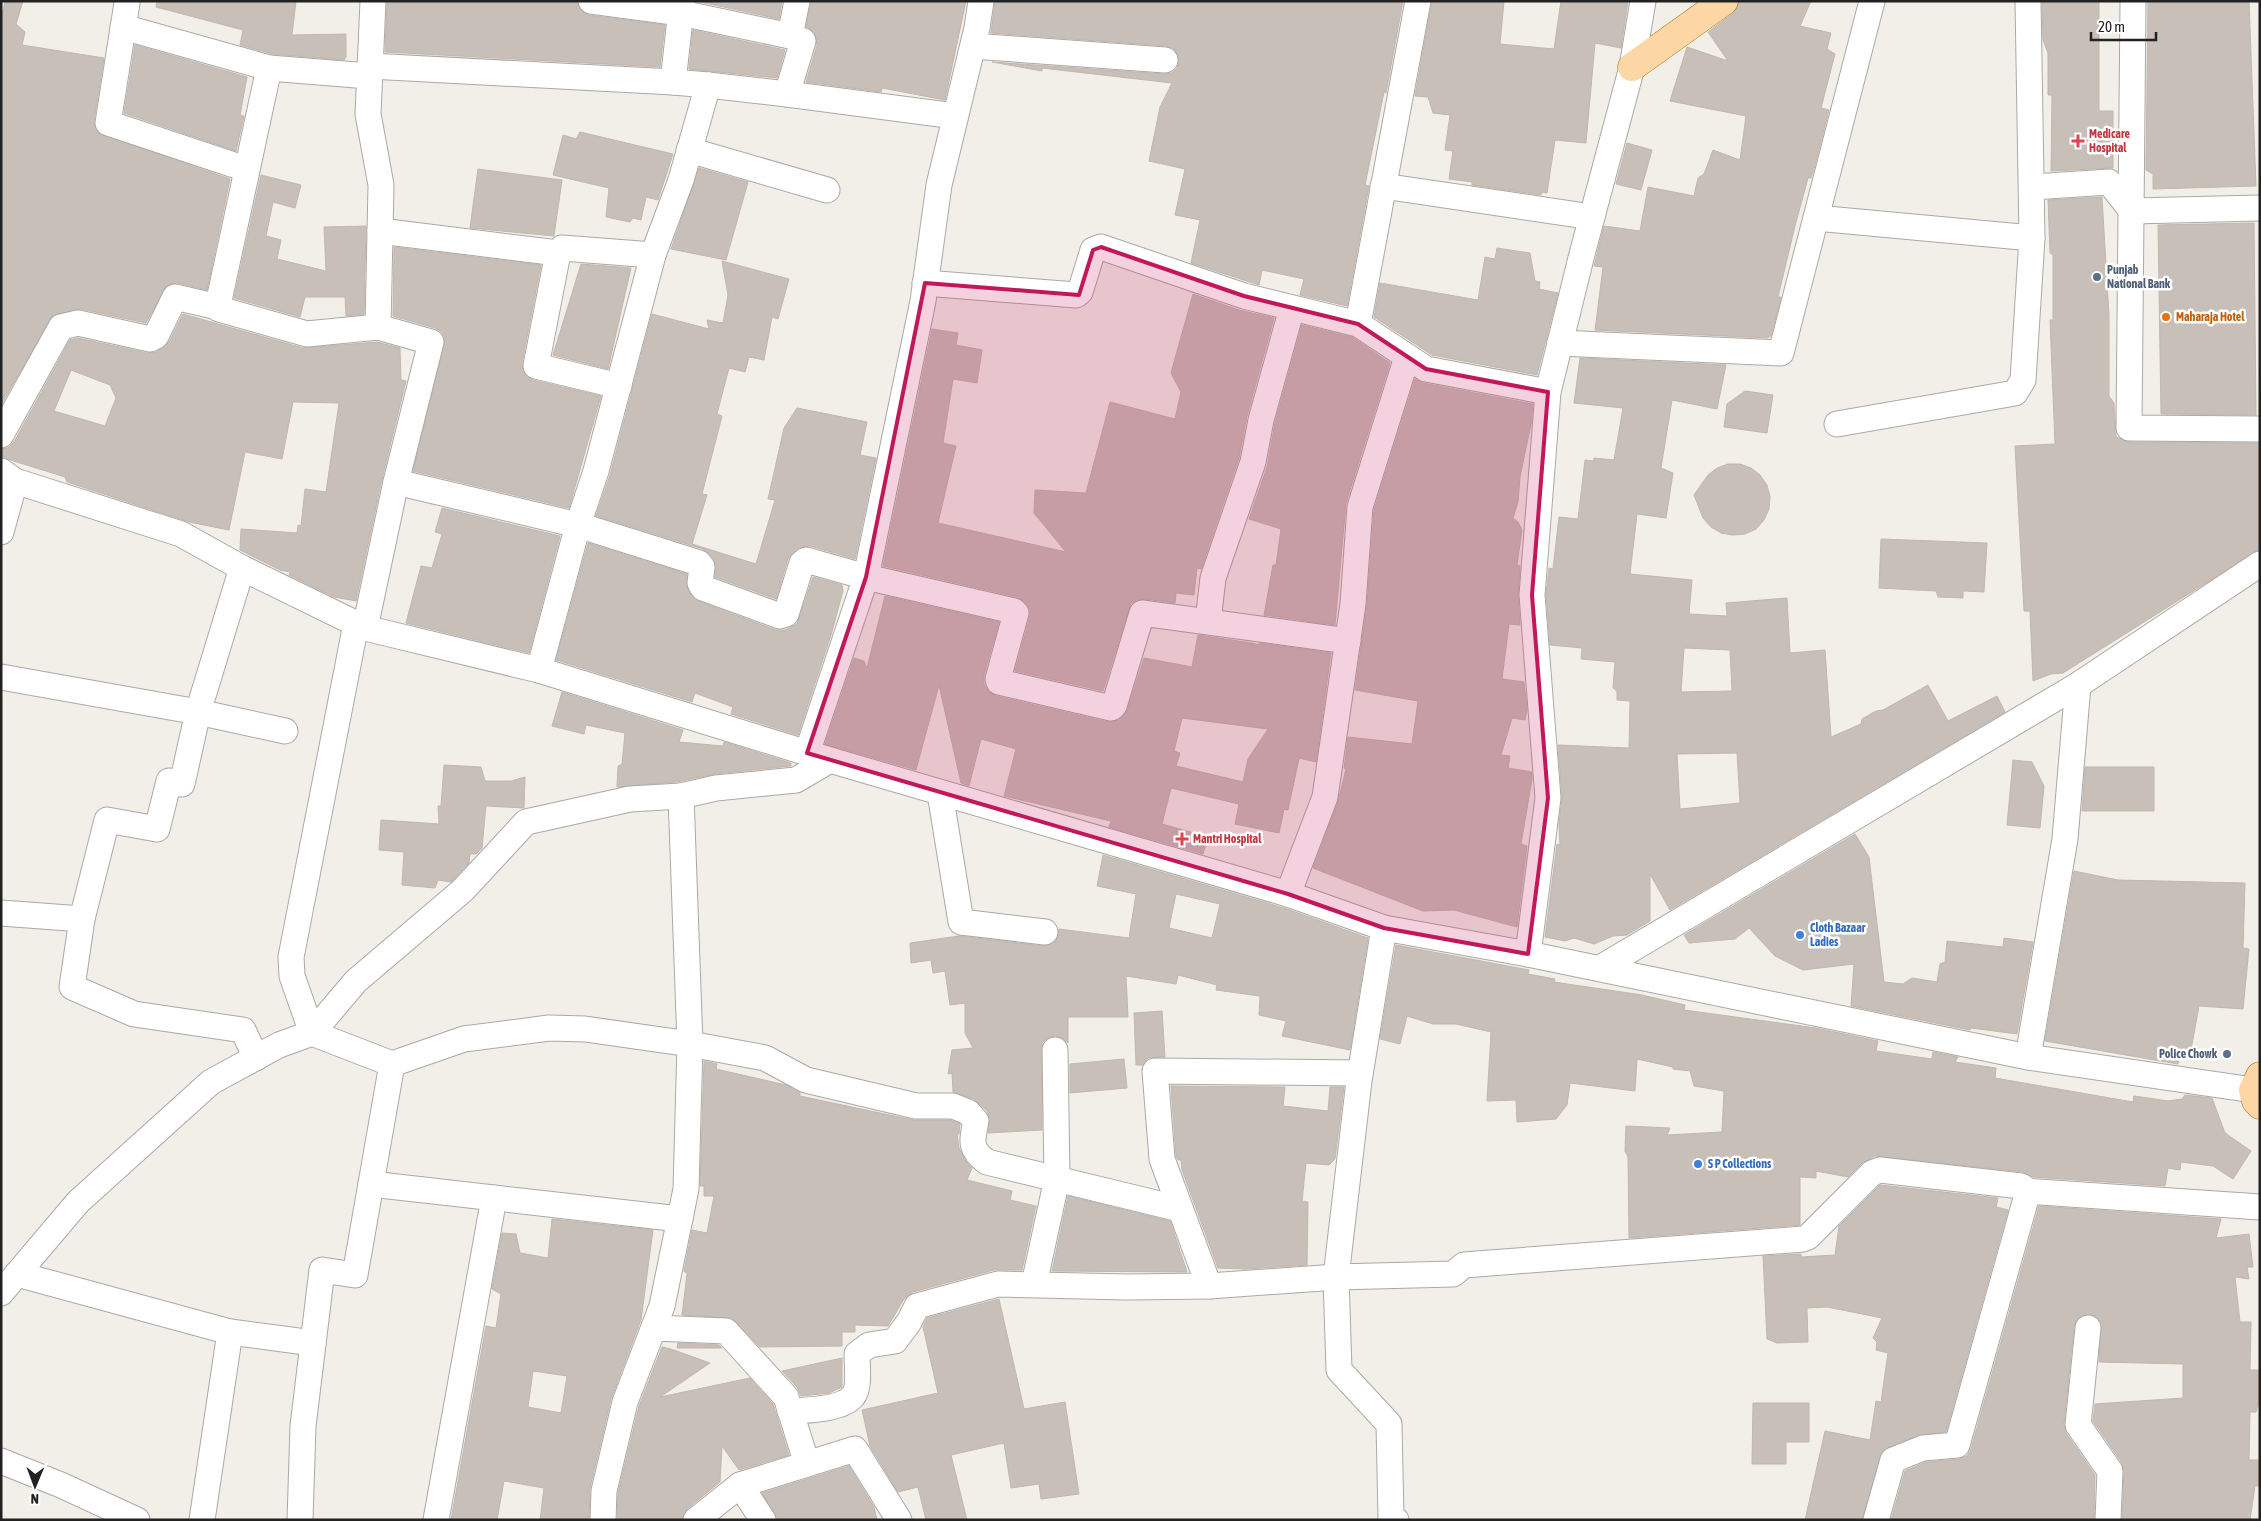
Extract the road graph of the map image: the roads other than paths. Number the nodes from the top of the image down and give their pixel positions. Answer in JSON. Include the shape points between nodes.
{"nodes":[{"id":1,"x":373,"y":1,"type":"edge"},
{"id":2,"x":591,"y":1,"type":"edge"},
{"id":3,"x":797,"y":1,"type":"edge"},
{"id":4,"x":981,"y":1,"type":"edge"},
{"id":5,"x":1418,"y":1,"type":"edge"},
{"id":6,"x":1643,"y":1,"type":"edge"},
{"id":7,"x":1724,"y":1,"type":"edge"},
{"id":8,"x":1872,"y":1,"type":"edge"},
{"id":9,"x":2028,"y":1,"type":"edge"},
{"id":10,"x":2133,"y":1,"type":"edge"},
{"id":11,"x":682,"y":7,"type":"edge"},
{"id":12,"x":124,"y":8,"type":"edge"},
{"id":13,"x":790,"y":36,"type":"junction"},
{"id":14,"x":973,"y":46,"type":"junction"},
{"id":15,"x":1165,"y":60,"type":"dead end"},
{"id":16,"x":1632,"y":67,"type":"junction"},
{"id":17,"x":269,"y":68,"type":"junction"},
{"id":18,"x":370,"y":71,"type":"junction"},
{"id":19,"x":673,"y":82,"type":"junction"},
{"id":20,"x":708,"y":85,"type":"junction"},
{"id":21,"x":787,"y":94,"type":"junction"},
{"id":22,"x":955,"y":116,"type":"junction"},
{"id":23,"x":689,"y":150,"type":"junction"},
{"id":24,"x":246,"y":169,"type":"junction"},
{"id":25,"x":1383,"y":186,"type":"junction"},
{"id":26,"x":2032,"y":187,"type":"junction"},
{"id":27,"x":827,"y":190,"type":"dead end"},
{"id":28,"x":2260,"y":208,"type":"edge"},
{"id":29,"x":2132,"y":211,"type":"junction"},
{"id":30,"x":1592,"y":217,"type":"junction"},
{"id":31,"x":1816,"y":218,"type":"junction"},
{"id":32,"x":380,"y":231,"type":"junction"},
{"id":33,"x":2032,"y":238,"type":"junction"},
{"id":34,"x":558,"y":253,"type":"junction"},
{"id":35,"x":653,"y":255,"type":"junction"},
{"id":36,"x":925,"y":283,"type":"junction"},
{"id":37,"x":218,"y":307,"type":"junction"},
{"id":38,"x":1292,"y":308,"type":"junction"},
{"id":39,"x":1358,"y":324,"type":"junction"},
{"id":40,"x":378,"y":327,"type":"junction"},
{"id":41,"x":1560,"y":343,"type":"junction"},
{"id":42,"x":1407,"y":356,"type":"junction"},
{"id":43,"x":619,"y":386,"type":"junction"},
{"id":44,"x":1548,"y":392,"type":"junction"},
{"id":45,"x":1838,"y":424,"type":"dead end"},
{"id":46,"x":2260,"y":429,"type":"edge"},
{"id":47,"x":1,"y":435,"type":"edge"},
{"id":48,"x":8,"y":476,"type":"edge"},
{"id":49,"x":396,"y":482,"type":"junction"},
{"id":50,"x":578,"y":525,"type":"junction"},
{"id":51,"x":1,"y":532,"type":"edge"},
{"id":52,"x":2260,"y":564,"type":"edge"},
{"id":53,"x":242,"y":568,"type":"junction"},
{"id":54,"x":866,"y":577,"type":"junction"},
{"id":55,"x":1208,"y":621,"type":"junction"},
{"id":56,"x":361,"y":626,"type":"junction"},
{"id":57,"x":1348,"y":641,"type":"junction"},
{"id":58,"x":539,"y":670,"type":"junction"},
{"id":59,"x":1,"y":677,"type":"edge"},
{"id":60,"x":2078,"y":685,"type":"junction"},
{"id":61,"x":198,"y":712,"type":"junction"},
{"id":62,"x":285,"y":731,"type":"dead end"},
{"id":63,"x":818,"y":757,"type":"junction"},
{"id":64,"x":940,"y":793,"type":"junction"},
{"id":65,"x":681,"y":796,"type":"junction"},
{"id":66,"x":1288,"y":894,"type":"junction"},
{"id":67,"x":1,"y":913,"type":"edge"},
{"id":68,"x":82,"y":919,"type":"junction"},
{"id":69,"x":1384,"y":928,"type":"junction"},
{"id":70,"x":1045,"y":932,"type":"dead end"},
{"id":71,"x":1528,"y":954,"type":"junction"},
{"id":72,"x":1600,"y":968,"type":"junction"},
{"id":73,"x":312,"y":1033,"type":"junction"},
{"id":74,"x":690,"y":1044,"type":"junction"},
{"id":75,"x":1055,"y":1050,"type":"dead end"},
{"id":76,"x":2028,"y":1057,"type":"junction"},
{"id":77,"x":256,"y":1058,"type":"junction"},
{"id":78,"x":392,"y":1064,"type":"junction"},
{"id":79,"x":1360,"y":1073,"type":"junction"},
{"id":80,"x":2257,"y":1090,"type":"edge"},
{"id":81,"x":1057,"y":1179,"type":"junction"},
{"id":82,"x":372,"y":1184,"type":"junction"},
{"id":83,"x":2026,"y":1191,"type":"junction"},
{"id":84,"x":494,"y":1198,"type":"junction"},
{"id":85,"x":2260,"y":1207,"type":"edge"},
{"id":86,"x":1180,"y":1209,"type":"junction"},
{"id":87,"x":680,"y":1218,"type":"junction"},
{"id":88,"x":1336,"y":1277,"type":"junction"},
{"id":89,"x":9,"y":1283,"type":"edge"},
{"id":90,"x":1034,"y":1284,"type":"junction"},
{"id":91,"x":1209,"y":1286,"type":"junction"},
{"id":92,"x":654,"y":1328,"type":"junction"},
{"id":93,"x":2088,"y":1328,"type":"dead end"},
{"id":94,"x":230,"y":1332,"type":"junction"},
{"id":95,"x":313,"y":1343,"type":"junction"},
{"id":96,"x":790,"y":1411,"type":"junction"},
{"id":97,"x":1,"y":1461,"type":"edge"},
{"id":98,"x":807,"y":1464,"type":"junction"},
{"id":99,"x":740,"y":1485,"type":"junction"},
{"id":100,"x":1392,"y":1519,"type":"edge"},
{"id":101,"x":137,"y":1520,"type":"edge"},
{"id":102,"x":202,"y":1520,"type":"edge"},
{"id":103,"x":300,"y":1520,"type":"edge"},
{"id":104,"x":436,"y":1520,"type":"edge"},
{"id":105,"x":603,"y":1520,"type":"edge"},
{"id":106,"x":696,"y":1520,"type":"edge"},
{"id":107,"x":763,"y":1520,"type":"edge"},
{"id":108,"x":899,"y":1520,"type":"edge"},
{"id":109,"x":1876,"y":1520,"type":"edge"},
{"id":110,"x":2108,"y":1520,"type":"edge"}],
"edges":[{"from":1,"to":18,"type":"street"},
{"from":2,"to":11,"type":"street"},
{"from":3,"to":13,"type":"street"},
{"from":4,"to":14,"type":"street"},
{"from":5,"to":25,"type":"street"},
{"from":6,"to":16,"type":"street"},
{"from":7,"to":16,"type":"main road"},
{"from":8,"to":31,"type":"street"},
{"from":9,"to":26,"type":"street"},
{"from":10,"to":29,"type":"street"},
{"from":11,"to":13,"type":"street"},
{"from":11,"to":19,"type":"street"},
{"from":12,"to":17,"type":"street"},
{"from":12,"to":24,"type":"street","via":[[108,123]]},
{"from":13,"to":21,"type":"street","via":[[803,41]]},
{"from":14,"to":15,"type":"street"},
{"from":14,"to":22,"type":"street"},
{"from":16,"to":30,"type":"street"},
{"from":17,"to":18,"type":"street"},
{"from":17,"to":24,"type":"street"},
{"from":18,"to":19,"type":"street"},
{"from":18,"to":32,"type":"street","via":[[368,114],[381,185]]},
{"from":19,"to":20,"type":"street"},
{"from":20,"to":21,"type":"street"},
{"from":20,"to":23,"type":"street"},
{"from":21,"to":22,"type":"street"},
{"from":22,"to":36,"type":"street","via":[[939,185]]},
{"from":23,"to":27,"type":"street"},
{"from":23,"to":35,"type":"street"},
{"from":24,"to":37,"type":"street"},
{"from":25,"to":30,"type":"street"},
{"from":25,"to":39,"type":"street"},
{"from":26,"to":29,"type":"street","via":[[2109,182]]},
{"from":26,"to":33,"type":"street"},
{"from":28,"to":29,"type":"street"},
{"from":29,"to":46,"type":"street","via":[[2129,428]]},
{"from":30,"to":41,"type":"street"},
{"from":31,"to":33,"type":"street"},
{"from":31,"to":41,"type":"street","via":[[1781,353]]},
{"from":32,"to":34,"type":"street"},
{"from":32,"to":40,"type":"street"},
{"from":33,"to":45,"type":"street","via":[[2023,380],[2015,393]]},
{"from":34,"to":35,"type":"street","via":[[562,248]]},
{"from":34,"to":43,"type":"street","via":[[536,366]]},
{"from":35,"to":43,"type":"street"},
{"from":36,"to":38,"type":"street","via":[[1076,295],[1080,292],[1094,250],[1101,248],[1244,296]]},
{"from":36,"to":54,"type":"street"},
{"from":37,"to":40,"type":"street","via":[[307,334]]},
{"from":37,"to":47,"type":"street","via":[[175,297],[156,336],[150,339],[78,323],[62,326]]},
{"from":38,"to":39,"type":"street"},
{"from":38,"to":55,"type":"street","via":[[1261,420],[1254,462],[1213,578]]},
{"from":39,"to":42,"type":"street"},
{"from":40,"to":49,"type":"street","via":[[431,342]]},
{"from":41,"to":44,"type":"street"},
{"from":42,"to":44,"type":"street","via":[[1426,369]]},
{"from":42,"to":57,"type":"street","via":[[1360,508]]},
{"from":43,"to":50,"type":"street"},
{"from":44,"to":71,"type":"street","via":[[1532,596],[1548,798]]},
{"from":48,"to":51,"type":"street"},
{"from":48,"to":53,"type":"street","via":[[181,534]]},
{"from":49,"to":50,"type":"street"},
{"from":49,"to":56,"type":"street"},
{"from":50,"to":54,"type":"street","via":[[699,563],[703,588],[780,616],[786,614],[803,560]]},
{"from":50,"to":58,"type":"street"},
{"from":52,"to":60,"type":"street"},
{"from":53,"to":56,"type":"street"},
{"from":53,"to":61,"type":"street"},
{"from":54,"to":55,"type":"street","via":[[1014,611],[999,682],[1111,708],[1140,614]]},
{"from":54,"to":63,"type":"street"},
{"from":55,"to":57,"type":"street"},
{"from":56,"to":58,"type":"street"},
{"from":56,"to":73,"type":"street","via":[[291,957],[292,976]]},
{"from":57,"to":66,"type":"street","via":[[1326,798]]},
{"from":58,"to":63,"type":"street"},
{"from":59,"to":61,"type":"street"},
{"from":60,"to":72,"type":"street"},
{"from":60,"to":76,"type":"street","via":[[2065,839]]},
{"from":61,"to":62,"type":"street"},
{"from":61,"to":68,"type":"street","via":[[182,784],[169,780],[158,829],[107,820]]},
{"from":63,"to":64,"type":"street"},
{"from":63,"to":65,"type":"street","via":[[796,780],[716,788]]},
{"from":64,"to":66,"type":"street"},
{"from":64,"to":70,"type":"street","via":[[961,922]]},
{"from":65,"to":73,"type":"street","via":[[630,799],[526,822],[463,890],[356,982]]},
{"from":65,"to":74,"type":"street"},
{"from":66,"to":69,"type":"street"},
{"from":67,"to":68,"type":"street"},
{"from":68,"to":77,"type":"street","via":[[72,987],[134,1014],[242,1030]]},
{"from":69,"to":71,"type":"street"},
{"from":69,"to":79,"type":"street"},
{"from":71,"to":72,"type":"street"},
{"from":72,"to":76,"type":"street"},
{"from":73,"to":77,"type":"street"},
{"from":73,"to":78,"type":"street"},
{"from":74,"to":78,"type":"street","via":[[585,1029],[548,1028],[464,1039]]},
{"from":74,"to":81,"type":"street","via":[[765,1058],[806,1080],[916,1106],[953,1106],[968,1112],[976,1122],[972,1142],[976,1154],[987,1162]]},
{"from":74,"to":87,"type":"street","via":[[686,1188]]},
{"from":75,"to":81,"type":"street"},
{"from":76,"to":80,"type":"street"},
{"from":77,"to":89,"type":"street","via":[[211,1082],[78,1202]]},
{"from":78,"to":82,"type":"street"},
{"from":79,"to":86,"type":"street","via":[[1155,1071],[1162,1159]]},
{"from":79,"to":88,"type":"street"},
{"from":81,"to":86,"type":"street"},
{"from":81,"to":90,"type":"street"},
{"from":82,"to":84,"type":"street"},
{"from":82,"to":95,"type":"street","via":[[355,1275],[322,1270]]},
{"from":83,"to":85,"type":"street"},
{"from":83,"to":88,"type":"street","via":[[2021,1186],[1880,1170],[1872,1173],[1803,1239],[1464,1265],[1453,1274]]},
{"from":83,"to":109,"type":"street","via":[[1957,1445],[1923,1448],[1893,1460]]},
{"from":84,"to":87,"type":"street"},
{"from":84,"to":104,"type":"street"},
{"from":86,"to":91,"type":"street"},
{"from":87,"to":92,"type":"street","via":[[662,1306]]},
{"from":88,"to":91,"type":"street"},
{"from":88,"to":100,"type":"street","via":[[1339,1370],[1389,1424]]},
{"from":89,"to":94,"type":"street"},
{"from":90,"to":91,"type":"street"},
{"from":90,"to":96,"type":"street","via":[[983,1286],[917,1306],[894,1341],[869,1344],[857,1354],[853,1396],[843,1403],[821,1409]]},
{"from":92,"to":96,"type":"street","via":[[726,1331],[786,1397]]},
{"from":92,"to":105,"type":"street","via":[[625,1402],[604,1491]]},
{"from":93,"to":110,"type":"street","via":[[2078,1424],[2110,1471]]},
{"from":94,"to":95,"type":"street"},
{"from":94,"to":102,"type":"street"},
{"from":95,"to":103,"type":"street","via":[[303,1426]]},
{"from":96,"to":98,"type":"street"},
{"from":97,"to":101,"type":"street"},
{"from":98,"to":99,"type":"street"},
{"from":98,"to":108,"type":"street","via":[[855,1449]]},
{"from":99,"to":106,"type":"street"},
{"from":99,"to":107,"type":"street"}]}
